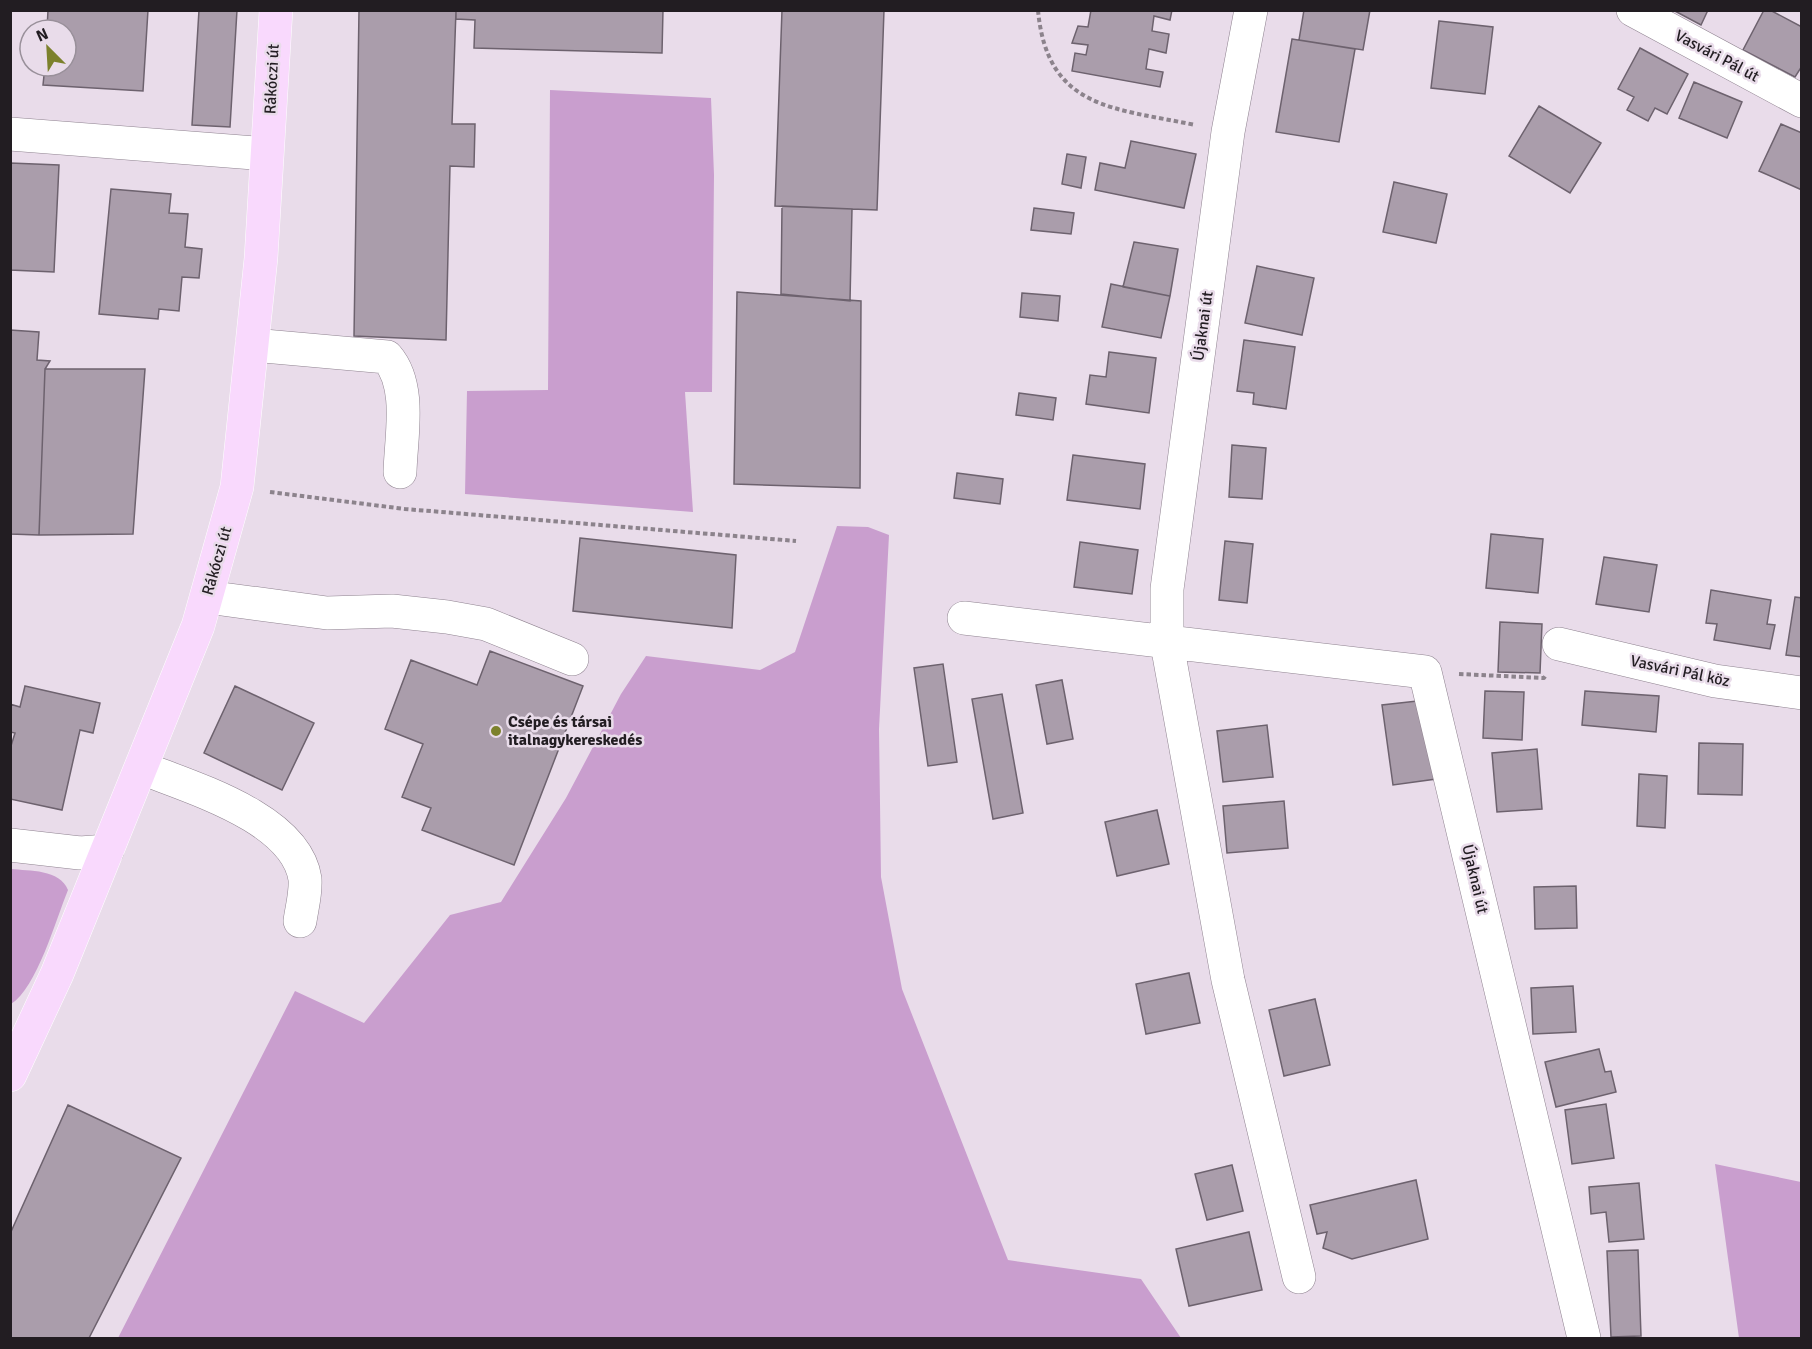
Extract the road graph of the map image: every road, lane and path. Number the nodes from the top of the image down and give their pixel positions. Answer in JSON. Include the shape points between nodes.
{"nodes":[{"id":1,"x":276,"y":10,"type":"edge"},
{"id":2,"x":1038,"y":10,"type":"edge"},
{"id":3,"x":1251,"y":10,"type":"edge"},
{"id":4,"x":1633,"y":10,"type":"edge"},
{"id":5,"x":1802,"y":101,"type":"edge"},
{"id":6,"x":1228,"y":132,"type":"junction"},
{"id":7,"x":10,"y":134,"type":"edge"},
{"id":8,"x":267,"y":154,"type":"junction"},
{"id":9,"x":252,"y":345,"type":"junction"},
{"id":10,"x":400,"y":472,"type":"dead end"},
{"id":11,"x":237,"y":487,"type":"junction"},
{"id":12,"x":796,"y":541,"type":"dead end"},
{"id":13,"x":207,"y":597,"type":"junction"},
{"id":14,"x":964,"y":618,"type":"dead end"},
{"id":15,"x":1167,"y":644,"type":"junction"},
{"id":16,"x":1559,"y":644,"type":"joint"},
{"id":17,"x":572,"y":659,"type":"dead end"},
{"id":18,"x":1425,"y":672,"type":"junction"},
{"id":19,"x":1802,"y":693,"type":"edge"},
{"id":20,"x":142,"y":768,"type":"junction"},
{"id":21,"x":10,"y":845,"type":"edge"},
{"id":22,"x":107,"y":850,"type":"junction"},
{"id":23,"x":300,"y":921,"type":"dead end"},
{"id":24,"x":22,"y":1027,"type":"edge"},
{"id":25,"x":10,"y":1075,"type":"edge"},
{"id":26,"x":1299,"y":1277,"type":"dead end"},
{"id":27,"x":1584,"y":1338,"type":"edge"}],
"edges":[{"from":1,"to":8,"type":"main road","name":"Rákóczi út"},
{"from":2,"to":6,"type":"path","via":[[1049,60],[1067,86],[1097,104]]},
{"from":3,"to":6,"type":"street","name":"Újaknai út"},
{"from":4,"to":5,"type":"street","name":"Vasvári Pál út"},
{"from":6,"to":15,"type":"street","name":"Újaknai út","via":[[1167,589]]},
{"from":7,"to":8,"type":"street"},
{"from":8,"to":9,"type":"main road","name":"Rákóczi út"},
{"from":9,"to":10,"type":"street","via":[[387,357],[402,386]]},
{"from":9,"to":11,"type":"main road","name":"Rákóczi út"},
{"from":11,"to":12,"type":"path","via":[[405,509]]},
{"from":11,"to":13,"type":"main road","name":"Rákóczi út"},
{"from":13,"to":17,"type":"street","via":[[327,613],[392,611],[447,617],[486,624]]},
{"from":13,"to":20,"type":"main road","name":"Rákóczi út"},
{"from":14,"to":15,"type":"street"},
{"from":15,"to":18,"type":"street"},
{"from":15,"to":26,"type":"street","name":"Újaknai út","via":[[1228,980]]},
{"from":16,"to":18,"type":"path","via":[[1544,678]]},
{"from":16,"to":19,"type":"street","name":"Vasvári Pál köz","via":[[1715,681]]},
{"from":18,"to":27,"type":"street","name":"Újaknai út"},
{"from":20,"to":22,"type":"main road","name":"Rákóczi út"},
{"from":20,"to":23,"type":"street","via":[[227,803],[273,829],[299,862],[304,878]]},
{"from":21,"to":22,"type":"street","via":[[80,853]]},
{"from":22,"to":24,"type":"main road","name":"Rákóczi út"},
{"from":24,"to":25,"type":"main road","name":"Rákóczi út"}]}
